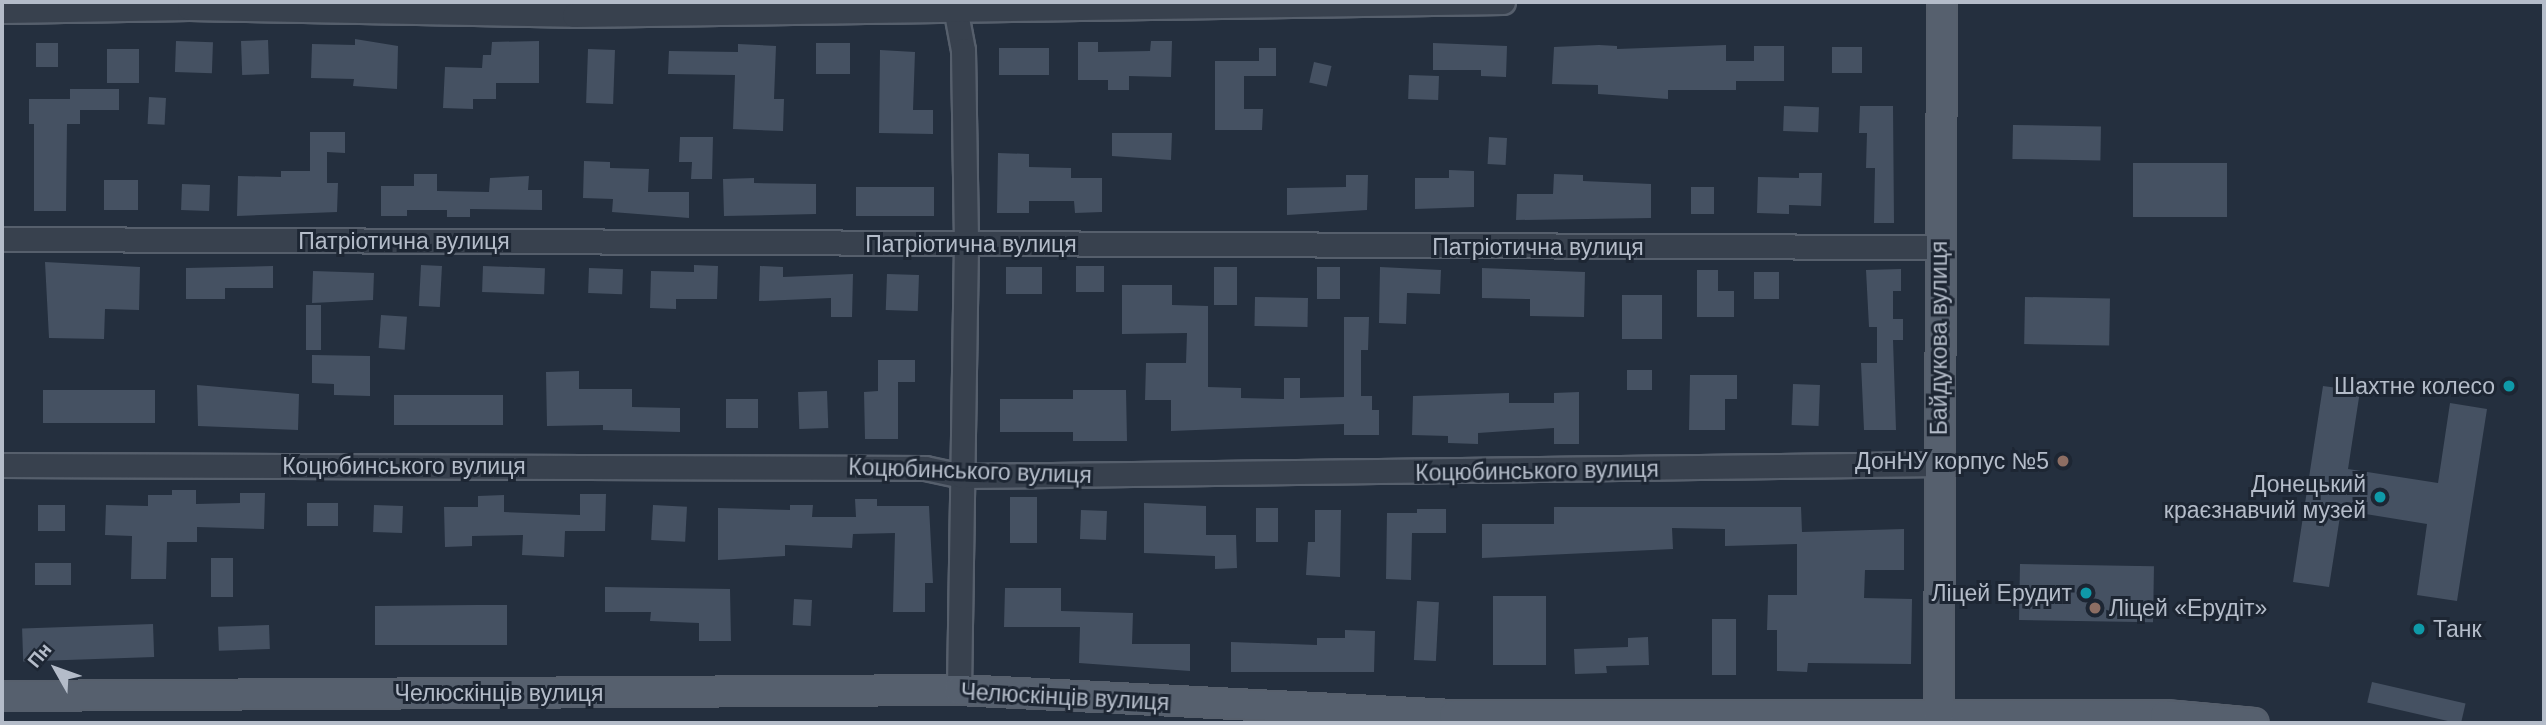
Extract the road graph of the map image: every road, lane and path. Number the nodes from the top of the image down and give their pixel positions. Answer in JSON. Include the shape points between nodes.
{"nodes":[{"id":1,"x":1503,"y":2,"type":"edge"},
{"id":2,"x":1942,"y":2,"type":"edge"},
{"id":3,"x":955,"y":4,"type":"edge"},
{"id":4,"x":575,"y":8,"type":"edge"},
{"id":5,"x":2,"y":11,"type":"edge"},
{"id":6,"x":2,"y":239,"type":"edge"},
{"id":7,"x":966,"y":244,"type":"junction"},
{"id":8,"x":1940,"y":247,"type":"junction"},
{"id":9,"x":1939,"y":464,"type":"junction"},
{"id":10,"x":2,"y":465,"type":"edge"},
{"id":11,"x":962,"y":475,"type":"junction"},
{"id":12,"x":959,"y":690,"type":"junction"},
{"id":13,"x":2,"y":696,"type":"edge"},
{"id":14,"x":1939,"y":716,"type":"junction"},
{"id":15,"x":2254,"y":723,"type":"edge"}],
"edges":[{"from":1,"to":3,"type":"street"},
{"from":2,"to":8,"type":"main road","name":"Байдукова вулиця"},
{"from":3,"to":4,"type":"street"},
{"from":3,"to":7,"type":"street","via":[[964,50]]},
{"from":4,"to":5,"type":"street"},
{"from":6,"to":7,"type":"street","name":"Патріотична вулиця"},
{"from":7,"to":8,"type":"street","name":"Патріотична вулиця"},
{"from":7,"to":11,"type":"street"},
{"from":8,"to":9,"type":"main road","name":"Байдукова вулиця"},
{"from":9,"to":11,"type":"street","name":"Коцюбинського вулиця"},
{"from":9,"to":14,"type":"main road","name":"Байдукова вулиця"},
{"from":10,"to":11,"type":"street","name":"Коцюбинського вулиця","via":[[911,468]]},
{"from":11,"to":12,"type":"street"},
{"from":12,"to":13,"type":"main road","name":"Челюскінців вулиця"},
{"from":12,"to":14,"type":"main road","name":"Челюскінців вулиця","via":[[1454,715]]},
{"from":14,"to":15,"type":"main road","name":"Челюскінців вулиця","via":[[2165,715]]}]}
